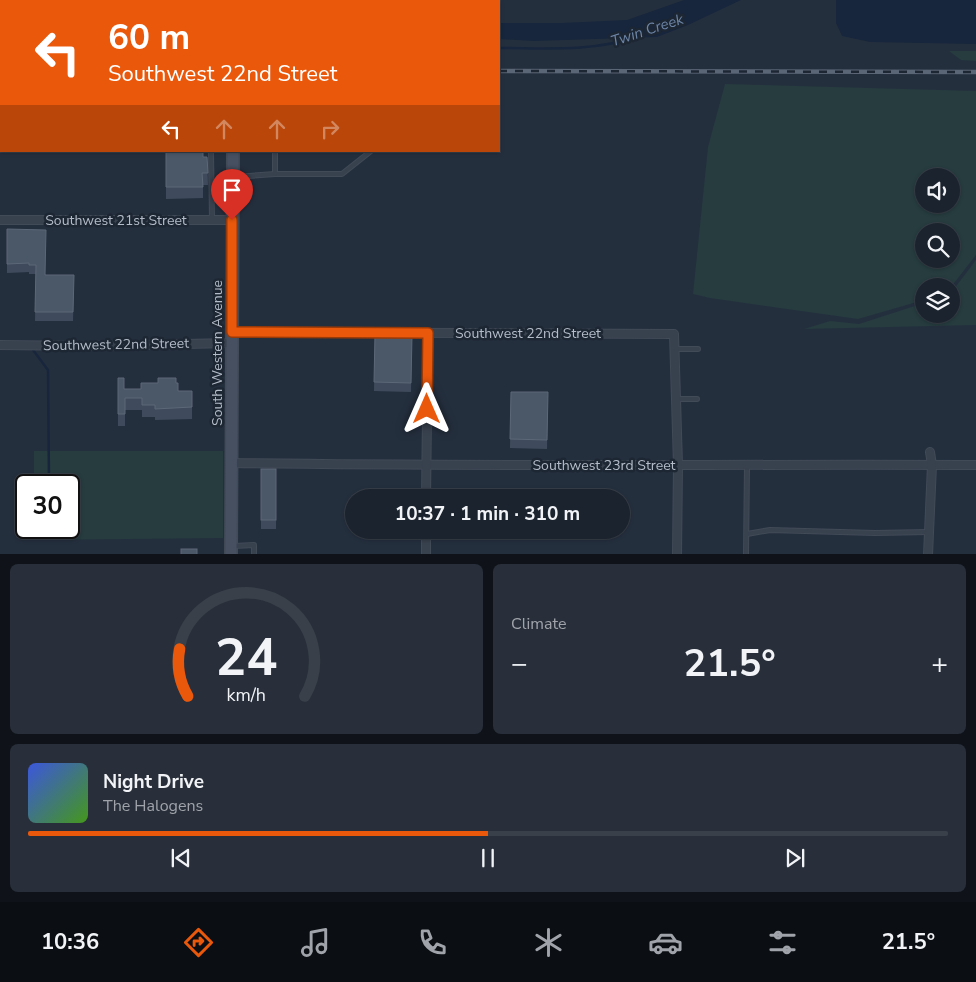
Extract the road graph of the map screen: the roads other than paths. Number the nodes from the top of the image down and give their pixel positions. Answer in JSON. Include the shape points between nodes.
{"nodes":[{"id":1,"x":211,"y":152,"type":"edge"},
{"id":2,"x":232,"y":152,"type":"edge"},
{"id":3,"x":275,"y":152,"type":"edge"},
{"id":4,"x":370,"y":152,"type":"edge"},
{"id":5,"x":275,"y":174,"type":"junction"},
{"id":6,"x":232,"y":177,"type":"junction"},
{"id":7,"x":0,"y":220,"type":"edge"},
{"id":8,"x":212,"y":220,"type":"junction"},
{"id":9,"x":232,"y":220,"type":"junction"},
{"id":10,"x":428,"y":333,"type":"junction"},
{"id":11,"x":232,"y":337,"type":"junction"},
{"id":12,"x":0,"y":345,"type":"edge"},
{"id":13,"x":674,"y":349,"type":"junction"},
{"id":14,"x":698,"y":350,"type":"dead end"},
{"id":15,"x":676,"y":399,"type":"junction"},
{"id":16,"x":697,"y":399,"type":"dead end"},
{"id":17,"x":930,"y":452,"type":"dead end"},
{"id":18,"x":232,"y":464,"type":"junction"},
{"id":19,"x":678,"y":464,"type":"junction"},
{"id":20,"x":746,"y":464,"type":"junction"},
{"id":21,"x":932,"y":465,"type":"junction"},
{"id":22,"x":976,"y":465,"type":"edge"},
{"id":23,"x":427,"y":466,"type":"junction"},
{"id":24,"x":426,"y":489,"type":"edge"},
{"id":25,"x":929,"y":532,"type":"junction"},
{"id":26,"x":747,"y":534,"type":"junction"},
{"id":27,"x":426,"y":539,"type":"edge"},
{"id":28,"x":231,"y":550,"type":"edge"},
{"id":29,"x":254,"y":554,"type":"edge"},
{"id":30,"x":426,"y":554,"type":"edge"},
{"id":31,"x":677,"y":554,"type":"edge"},
{"id":32,"x":746,"y":554,"type":"edge"},
{"id":33,"x":928,"y":554,"type":"edge"}],
"edges":[{"from":1,"to":8,"type":"lane"},
{"from":2,"to":6,"type":"main road","name":"South Western Avenue"},
{"from":3,"to":5,"type":"lane"},
{"from":4,"to":5,"type":"lane","via":[[342,174]]},
{"from":5,"to":6,"type":"lane"},
{"from":6,"to":9,"type":"main road","name":"South Western Avenue"},
{"from":7,"to":8,"type":"street","name":"Southwest 21st Street"},
{"from":8,"to":9,"type":"street","name":"Southwest 21st Street"},
{"from":9,"to":11,"type":"main road","name":"South Western Avenue"},
{"from":10,"to":11,"type":"street","name":"Southwest 22nd Street"},
{"from":10,"to":13,"type":"street","name":"Southwest 22nd Street","via":[[674,334]]},
{"from":10,"to":23,"type":"street"},
{"from":11,"to":12,"type":"street","name":"Southwest 22nd Street","via":[[88,346]]},
{"from":11,"to":18,"type":"main road","name":"South Western Avenue"},
{"from":13,"to":14,"type":"lane"},
{"from":13,"to":15,"type":"street"},
{"from":15,"to":16,"type":"lane"},
{"from":15,"to":19,"type":"street"},
{"from":17,"to":21,"type":"street"},
{"from":18,"to":23,"type":"street","name":"Southwest 23rd Street"},
{"from":18,"to":28,"type":"main road","name":"South Western Avenue"},
{"from":19,"to":20,"type":"street","name":"Southwest 23rd Street"},
{"from":19,"to":23,"type":"street","name":"Southwest 23rd Street"},
{"from":19,"to":31,"type":"street"},
{"from":20,"to":21,"type":"street","name":"Southwest 23rd Street"},
{"from":20,"to":26,"type":"lane"},
{"from":21,"to":22,"type":"street","name":"Southwest 23rd Street"},
{"from":21,"to":25,"type":"street"},
{"from":23,"to":24,"type":"street"},
{"from":25,"to":26,"type":"lane","via":[[770,530]]},
{"from":25,"to":33,"type":"street"},
{"from":26,"to":32,"type":"lane"},
{"from":27,"to":30,"type":"street"},
{"from":28,"to":29,"type":"lane","via":[[254,545]]}]}
